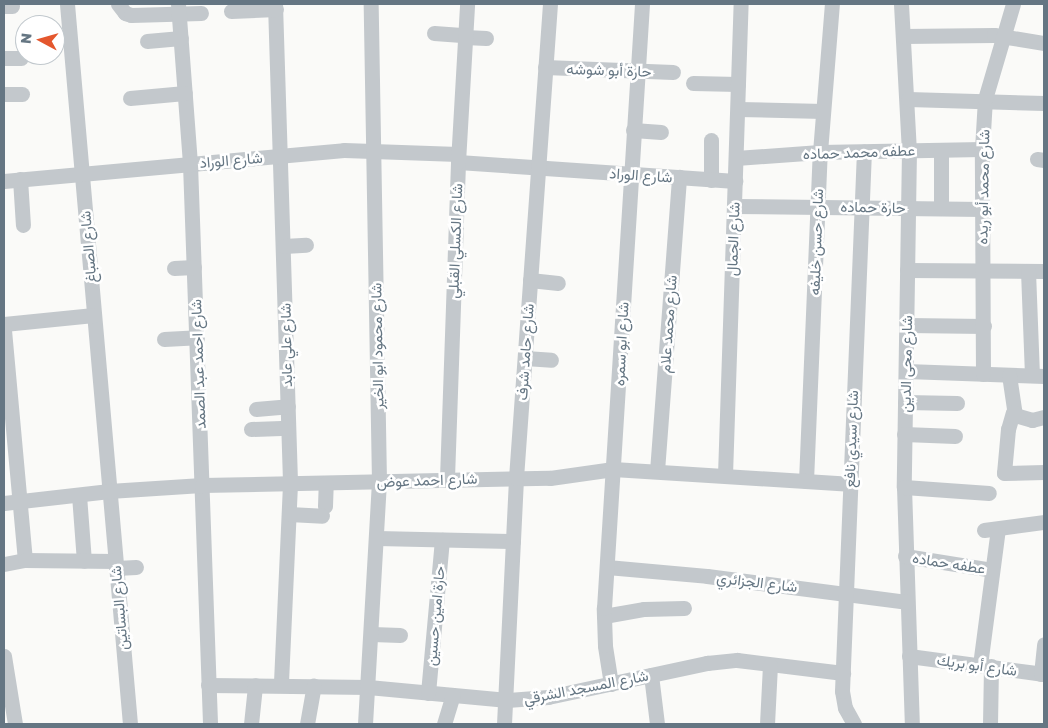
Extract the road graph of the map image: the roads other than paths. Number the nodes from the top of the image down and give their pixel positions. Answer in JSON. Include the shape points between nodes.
{"nodes":[{"id":1,"x":67,"y":4,"type":"edge"},
{"id":2,"x":118,"y":4,"type":"edge"},
{"id":3,"x":371,"y":4,"type":"edge"},
{"id":4,"x":467,"y":4,"type":"edge"},
{"id":5,"x":550,"y":4,"type":"edge"},
{"id":6,"x":642,"y":4,"type":"edge"},
{"id":7,"x":741,"y":4,"type":"edge"},
{"id":8,"x":832,"y":4,"type":"edge"},
{"id":9,"x":901,"y":4,"type":"edge"},
{"id":10,"x":1013,"y":4,"type":"edge"},
{"id":11,"x":275,"y":7,"type":"edge"},
{"id":12,"x":179,"y":8,"type":"edge"},
{"id":13,"x":231,"y":11,"type":"dead end"},
{"id":14,"x":201,"y":13,"type":"dead end"},
{"id":15,"x":434,"y":33,"type":"dead end"},
{"id":16,"x":465,"y":36,"type":"junction"},
{"id":17,"x":904,"y":36,"type":"junction"},
{"id":18,"x":1004,"y":37,"type":"junction"},
{"id":19,"x":181,"y":38,"type":"junction"},
{"id":20,"x":486,"y":38,"type":"dead end"},
{"id":21,"x":147,"y":41,"type":"dead end"},
{"id":22,"x":1044,"y":43,"type":"edge"},
{"id":23,"x":545,"y":67,"type":"junction"},
{"id":24,"x":637,"y":71,"type":"junction"},
{"id":25,"x":672,"y":72,"type":"dead end"},
{"id":26,"x":693,"y":83,"type":"dead end"},
{"id":27,"x":738,"y":84,"type":"junction"},
{"id":28,"x":185,"y":93,"type":"junction"},
{"id":29,"x":4,"y":94,"type":"edge"},
{"id":30,"x":22,"y":94,"type":"dead end"},
{"id":31,"x":130,"y":98,"type":"dead end"},
{"id":32,"x":908,"y":99,"type":"junction"},
{"id":33,"x":985,"y":99,"type":"junction"},
{"id":34,"x":1044,"y":103,"type":"edge"},
{"id":35,"x":738,"y":109,"type":"junction"},
{"id":36,"x":823,"y":110,"type":"junction"},
{"id":37,"x":633,"y":130,"type":"junction"},
{"id":38,"x":661,"y":132,"type":"dead end"},
{"id":39,"x":711,"y":140,"type":"dead end"},
{"id":40,"x":374,"y":150,"type":"junction"},
{"id":41,"x":910,"y":150,"type":"junction"},
{"id":42,"x":941,"y":150,"type":"junction"},
{"id":43,"x":982,"y":150,"type":"junction"},
{"id":44,"x":864,"y":151,"type":"junction"},
{"id":45,"x":820,"y":152,"type":"junction"},
{"id":46,"x":282,"y":156,"type":"junction"},
{"id":47,"x":458,"y":158,"type":"junction"},
{"id":48,"x":736,"y":158,"type":"junction"},
{"id":49,"x":190,"y":164,"type":"junction"},
{"id":50,"x":538,"y":167,"type":"junction"},
{"id":51,"x":82,"y":173,"type":"junction"},
{"id":52,"x":630,"y":174,"type":"junction"},
{"id":53,"x":678,"y":177,"type":"junction"},
{"id":54,"x":20,"y":179,"type":"junction"},
{"id":55,"x":711,"y":180,"type":"junction"},
{"id":56,"x":4,"y":181,"type":"edge"},
{"id":57,"x":735,"y":181,"type":"junction"},
{"id":58,"x":734,"y":206,"type":"junction"},
{"id":59,"x":817,"y":206,"type":"junction"},
{"id":60,"x":862,"y":207,"type":"junction"},
{"id":61,"x":909,"y":207,"type":"junction"},
{"id":62,"x":941,"y":208,"type":"junction"},
{"id":63,"x":982,"y":209,"type":"junction"},
{"id":64,"x":23,"y":226,"type":"dead end"},
{"id":65,"x":306,"y":245,"type":"dead end"},
{"id":66,"x":284,"y":246,"type":"junction"},
{"id":67,"x":194,"y":267,"type":"junction"},
{"id":68,"x":174,"y":268,"type":"dead end"},
{"id":69,"x":907,"y":270,"type":"junction"},
{"id":70,"x":982,"y":271,"type":"junction"},
{"id":71,"x":1028,"y":271,"type":"junction"},
{"id":72,"x":1044,"y":271,"type":"edge"},
{"id":73,"x":530,"y":280,"type":"junction"},
{"id":74,"x":558,"y":283,"type":"dead end"},
{"id":75,"x":94,"y":316,"type":"junction"},
{"id":76,"x":4,"y":324,"type":"edge"},
{"id":77,"x":907,"y":325,"type":"junction"},
{"id":78,"x":984,"y":326,"type":"junction"},
{"id":79,"x":4,"y":330,"type":"edge"},
{"id":80,"x":197,"y":337,"type":"junction"},
{"id":81,"x":164,"y":339,"type":"dead end"},
{"id":82,"x":525,"y":358,"type":"junction"},
{"id":83,"x":552,"y":360,"type":"dead end"},
{"id":84,"x":906,"y":371,"type":"junction"},
{"id":85,"x":983,"y":374,"type":"junction"},
{"id":86,"x":1009,"y":375,"type":"junction"},
{"id":87,"x":1038,"y":376,"type":"edge"},
{"id":88,"x":905,"y":402,"type":"junction"},
{"id":89,"x":956,"y":403,"type":"dead end"},
{"id":90,"x":288,"y":406,"type":"junction"},
{"id":91,"x":256,"y":409,"type":"dead end"},
{"id":92,"x":1013,"y":412,"type":"junction"},
{"id":93,"x":1044,"y":417,"type":"edge"},
{"id":94,"x":288,"y":428,"type":"junction"},
{"id":95,"x":251,"y":429,"type":"dead end"},
{"id":96,"x":904,"y":434,"type":"junction"},
{"id":97,"x":955,"y":436,"type":"dead end"},
{"id":98,"x":613,"y":469,"type":"junction"},
{"id":99,"x":657,"y":471,"type":"junction"},
{"id":100,"x":1044,"y":472,"type":"edge"},
{"id":101,"x":725,"y":475,"type":"junction"},
{"id":102,"x":447,"y":478,"type":"junction"},
{"id":103,"x":516,"y":478,"type":"junction"},
{"id":104,"x":806,"y":480,"type":"junction"},
{"id":105,"x":379,"y":482,"type":"junction"},
{"id":106,"x":326,"y":483,"type":"junction"},
{"id":107,"x":290,"y":484,"type":"junction"},
{"id":108,"x":849,"y":484,"type":"junction"},
{"id":109,"x":202,"y":486,"type":"junction"},
{"id":110,"x":904,"y":487,"type":"junction"},
{"id":111,"x":109,"y":491,"type":"junction"},
{"id":112,"x":989,"y":493,"type":"dead end"},
{"id":113,"x":80,"y":495,"type":"junction"},
{"id":114,"x":20,"y":501,"type":"junction"},
{"id":115,"x":4,"y":503,"type":"edge"},
{"id":116,"x":289,"y":514,"type":"junction"},
{"id":117,"x":1044,"y":522,"type":"edge"},
{"id":118,"x":377,"y":538,"type":"junction"},
{"id":119,"x":442,"y":540,"type":"junction"},
{"id":120,"x":513,"y":541,"type":"junction"},
{"id":121,"x":905,"y":556,"type":"junction"},
{"id":122,"x":25,"y":560,"type":"junction"},
{"id":123,"x":84,"y":561,"type":"junction"},
{"id":124,"x":4,"y":564,"type":"edge"},
{"id":125,"x":115,"y":564,"type":"junction"},
{"id":126,"x":136,"y":566,"type":"dead end"},
{"id":127,"x":608,"y":567,"type":"junction"},
{"id":128,"x":992,"y":570,"type":"junction"},
{"id":129,"x":847,"y":595,"type":"junction"},
{"id":130,"x":906,"y":602,"type":"junction"},
{"id":131,"x":684,"y":608,"type":"dead end"},
{"id":132,"x":604,"y":616,"type":"junction"},
{"id":133,"x":372,"y":634,"type":"junction"},
{"id":134,"x":400,"y":635,"type":"dead end"},
{"id":135,"x":1044,"y":644,"type":"edge"},
{"id":136,"x":4,"y":656,"type":"edge"},
{"id":137,"x":909,"y":656,"type":"junction"},
{"id":138,"x":770,"y":665,"type":"junction"},
{"id":139,"x":986,"y":665,"type":"junction"},
{"id":140,"x":843,"y":673,"type":"junction"},
{"id":141,"x":651,"y":674,"type":"junction"},
{"id":142,"x":1043,"y":674,"type":"edge"},
{"id":143,"x":611,"y":684,"type":"junction"},
{"id":144,"x":208,"y":685,"type":"junction"},
{"id":145,"x":255,"y":685,"type":"junction"},
{"id":146,"x":281,"y":685,"type":"junction"},
{"id":147,"x":314,"y":686,"type":"junction"},
{"id":148,"x":368,"y":687,"type":"junction"},
{"id":149,"x":428,"y":693,"type":"junction"},
{"id":150,"x":453,"y":695,"type":"junction"},
{"id":151,"x":507,"y":700,"type":"junction"},
{"id":152,"x":15,"y":724,"type":"edge"},
{"id":153,"x":130,"y":724,"type":"edge"},
{"id":154,"x":210,"y":724,"type":"edge"},
{"id":155,"x":251,"y":724,"type":"edge"},
{"id":156,"x":307,"y":724,"type":"edge"},
{"id":157,"x":365,"y":724,"type":"edge"},
{"id":158,"x":444,"y":724,"type":"edge"},
{"id":159,"x":504,"y":724,"type":"edge"},
{"id":160,"x":658,"y":724,"type":"edge"},
{"id":161,"x":767,"y":724,"type":"edge"},
{"id":162,"x":854,"y":724,"type":"edge"},
{"id":163,"x":912,"y":724,"type":"edge"},
{"id":164,"x":990,"y":724,"type":"edge"}],
"edges":[{"from":1,"to":51,"type":"street","name":"شارع الصباغ"},
{"from":2,"to":12,"type":"street","via":[[131,15]]},
{"from":3,"to":40,"type":"street","name":"شارع محمود ابو الخير"},
{"from":4,"to":16,"type":"street","name":"شارع الكسلي القبلي"},
{"from":5,"to":23,"type":"street","name":"شارع حامد شرف","via":[[555,35]]},
{"from":6,"to":24,"type":"street","name":"شارع ابو سمره"},
{"from":7,"to":27,"type":"street","name":"شارع الجمال"},
{"from":8,"to":36,"type":"street","name":"شارع حسن خليفه"},
{"from":9,"to":17,"type":"street","name":"شارع محى الدين"},
{"from":10,"to":18,"type":"street","name":"شارع محمد أبو ريده"},
{"from":11,"to":13,"type":"street"},
{"from":11,"to":46,"type":"street","name":"شارع علي عابد"},
{"from":12,"to":14,"type":"street"},
{"from":12,"to":19,"type":"street","name":"شارع احمد عبد الصمد"},
{"from":15,"to":16,"type":"street"},
{"from":16,"to":20,"type":"street"},
{"from":16,"to":47,"type":"street","name":"شارع الكسلي القبلي"},
{"from":17,"to":18,"type":"street"},
{"from":17,"to":32,"type":"street","name":"شارع محى الدين"},
{"from":18,"to":22,"type":"street"},
{"from":18,"to":33,"type":"street","name":"شارع محمد أبو ريده"},
{"from":19,"to":21,"type":"street"},
{"from":19,"to":28,"type":"street","name":"شارع احمد عبد الصمد"},
{"from":23,"to":24,"type":"street","name":"حارة أبو شوشه"},
{"from":23,"to":50,"type":"street","name":"شارع حامد شرف"},
{"from":24,"to":25,"type":"street","name":"حارة أبو شوشه"},
{"from":24,"to":37,"type":"street","name":"شارع ابو سمره"},
{"from":26,"to":27,"type":"street"},
{"from":27,"to":35,"type":"street","name":"شارع الجمال"},
{"from":28,"to":31,"type":"street"},
{"from":28,"to":49,"type":"street","name":"شارع احمد عبد الصمد"},
{"from":29,"to":30,"type":"street"},
{"from":32,"to":33,"type":"street"},
{"from":32,"to":41,"type":"street","name":"شارع محى الدين"},
{"from":33,"to":34,"type":"street"},
{"from":33,"to":43,"type":"street","name":"شارع محمد أبو ريده"},
{"from":35,"to":36,"type":"street"},
{"from":35,"to":48,"type":"street","name":"شارع الجمال"},
{"from":36,"to":45,"type":"street","name":"شارع حسن خليفه"},
{"from":37,"to":38,"type":"street"},
{"from":37,"to":52,"type":"street","name":"شارع ابو سمره"},
{"from":39,"to":55,"type":"street"},
{"from":40,"to":46,"type":"street","name":"شارع الوراد"},
{"from":40,"to":47,"type":"street","name":"شارع الوراد"},
{"from":40,"to":105,"type":"street","name":"شارع محمود ابو الخير"},
{"from":41,"to":42,"type":"street","name":"عطفه محمد حماده"},
{"from":41,"to":44,"type":"street","name":"عطفه محمد حماده"},
{"from":41,"to":61,"type":"street","name":"شارع محى الدين"},
{"from":42,"to":43,"type":"street","name":"عطفه محمد حماده"},
{"from":42,"to":62,"type":"street"},
{"from":43,"to":63,"type":"street","name":"شارع محمد أبو ريده"},
{"from":44,"to":45,"type":"street","name":"عطفه محمد حماده"},
{"from":44,"to":60,"type":"street","name":"شارع سيدي نافع"},
{"from":45,"to":48,"type":"street","name":"عطفه محمد حماده"},
{"from":45,"to":59,"type":"street","name":"شارع حسن خليفه"},
{"from":46,"to":49,"type":"street","name":"شارع الوراد"},
{"from":46,"to":66,"type":"street","name":"شارع علي عابد"},
{"from":47,"to":50,"type":"street","name":"شارع الوراد"},
{"from":47,"to":102,"type":"street","name":"شارع الكسلي القبلي"},
{"from":48,"to":57,"type":"street","name":"شارع الجمال"},
{"from":49,"to":51,"type":"street","name":"شارع الوراد"},
{"from":49,"to":67,"type":"street","name":"شارع احمد عبد الصمد"},
{"from":50,"to":52,"type":"street","name":"شارع الوراد"},
{"from":50,"to":73,"type":"street","name":"شارع حامد شرف"},
{"from":51,"to":54,"type":"street","name":"شارع الوراد"},
{"from":51,"to":75,"type":"street","name":"شارع الصباغ"},
{"from":52,"to":53,"type":"street","name":"شارع الوراد"},
{"from":52,"to":98,"type":"street","name":"شارع ابو سمره"},
{"from":53,"to":55,"type":"street","name":"شارع الوراد"},
{"from":53,"to":99,"type":"street","name":"شارع محمد علام"},
{"from":54,"to":56,"type":"street","name":"شارع الوراد"},
{"from":54,"to":64,"type":"street"},
{"from":55,"to":57,"type":"street","name":"شارع الوراد"},
{"from":57,"to":58,"type":"street","name":"شارع الجمال"},
{"from":58,"to":59,"type":"street","name":"حارة حماده"},
{"from":58,"to":101,"type":"street","name":"شارع الجمال"},
{"from":59,"to":60,"type":"street","name":"حارة حماده"},
{"from":59,"to":104,"type":"street","name":"شارع حسن خليفه"},
{"from":60,"to":61,"type":"street","name":"حارة حماده"},
{"from":60,"to":108,"type":"street","name":"شارع سيدي نافع"},
{"from":61,"to":62,"type":"street","name":"حارة حماده"},
{"from":61,"to":69,"type":"street","name":"شارع محى الدين"},
{"from":62,"to":63,"type":"street","name":"حارة حماده"},
{"from":63,"to":70,"type":"street","name":"شارع محمد أبو ريده"},
{"from":65,"to":66,"type":"street"},
{"from":66,"to":90,"type":"street","name":"شارع علي عابد"},
{"from":67,"to":68,"type":"street"},
{"from":67,"to":80,"type":"street","name":"شارع احمد عبد الصمد"},
{"from":69,"to":70,"type":"street"},
{"from":69,"to":77,"type":"street","name":"شارع محى الدين"},
{"from":70,"to":71,"type":"street"},
{"from":70,"to":78,"type":"street","name":"شارع محمد أبو ريده"},
{"from":71,"to":72,"type":"street"},
{"from":71,"to":87,"type":"street"},
{"from":73,"to":74,"type":"street"},
{"from":73,"to":82,"type":"street","name":"شارع حامد شرف"},
{"from":75,"to":76,"type":"street"},
{"from":75,"to":111,"type":"street","name":"شارع الصباغ"},
{"from":77,"to":78,"type":"street"},
{"from":77,"to":84,"type":"street","name":"شارع محى الدين"},
{"from":78,"to":85,"type":"street","name":"شارع محمد أبو ريده"},
{"from":79,"to":114,"type":"street"},
{"from":80,"to":81,"type":"street"},
{"from":80,"to":109,"type":"street","name":"شارع احمد عبد الصمد"},
{"from":82,"to":83,"type":"street"},
{"from":82,"to":103,"type":"street","name":"شارع حامد شرف"},
{"from":84,"to":85,"type":"street"},
{"from":84,"to":88,"type":"street","name":"شارع محى الدين"},
{"from":85,"to":86,"type":"street"},
{"from":86,"to":87,"type":"street"},
{"from":86,"to":92,"type":"street"},
{"from":88,"to":89,"type":"street"},
{"from":88,"to":96,"type":"street","name":"شارع محى الدين"},
{"from":90,"to":91,"type":"street"},
{"from":90,"to":94,"type":"street","name":"شارع علي عابد"},
{"from":92,"to":93,"type":"street","via":[[1019,418],[1032,420]]},
{"from":92,"to":100,"type":"street","via":[[997,474]]},
{"from":94,"to":95,"type":"street"},
{"from":94,"to":107,"type":"street","name":"شارع علي عابد"},
{"from":96,"to":97,"type":"street"},
{"from":96,"to":110,"type":"street","name":"شارع محى الدين"},
{"from":98,"to":99,"type":"street","name":"شارع احمد عوض"},
{"from":98,"to":103,"type":"street","name":"شارع احمد عوض","via":[[563,478]]},
{"from":98,"to":127,"type":"street","name":"شارع ابو سمره"},
{"from":99,"to":101,"type":"street","name":"شارع احمد عوض"},
{"from":101,"to":104,"type":"street","name":"شارع احمد عوض"},
{"from":102,"to":103,"type":"street","name":"شارع احمد عوض"},
{"from":102,"to":105,"type":"street","name":"شارع احمد عوض"},
{"from":103,"to":120,"type":"street","name":"شارع حامد شرف"},
{"from":104,"to":108,"type":"street","name":"شارع احمد عوض"},
{"from":105,"to":106,"type":"street","name":"شارع احمد عوض"},
{"from":105,"to":118,"type":"street","name":"شارع محمود ابو الخير"},
{"from":106,"to":107,"type":"street","name":"شارع احمد عوض"},
{"from":106,"to":116,"type":"street","via":[[324,511]]},
{"from":107,"to":109,"type":"street","name":"شارع احمد عوض"},
{"from":107,"to":116,"type":"street","name":"شارع علي عابد"},
{"from":108,"to":129,"type":"street","name":"شارع سيدي نافع"},
{"from":109,"to":111,"type":"street","name":"شارع احمد عوض"},
{"from":109,"to":144,"type":"street","name":"شارع احمد عبد الصمد"},
{"from":110,"to":112,"type":"street"},
{"from":110,"to":121,"type":"street","name":"شارع محى الدين"},
{"from":111,"to":113,"type":"street","name":"شارع احمد عوض"},
{"from":111,"to":125,"type":"street","name":"شارع البساتين"},
{"from":113,"to":114,"type":"street","name":"شارع احمد عوض"},
{"from":113,"to":123,"type":"street"},
{"from":114,"to":115,"type":"street","name":"شارع احمد عوض"},
{"from":114,"to":122,"type":"street"},
{"from":116,"to":146,"type":"street","name":"شارع علي عابد"},
{"from":117,"to":128,"type":"street","via":[[991,529]]},
{"from":118,"to":119,"type":"street"},
{"from":118,"to":133,"type":"street","name":"شارع محمود ابو الخير"},
{"from":119,"to":120,"type":"street"},
{"from":119,"to":149,"type":"street","name":"حارة امين حسين"},
{"from":120,"to":151,"type":"street","name":"شارع حامد شرف"},
{"from":121,"to":128,"type":"street","name":"عطفه حماده"},
{"from":121,"to":130,"type":"street","name":"شارع محى الدين"},
{"from":122,"to":123,"type":"street"},
{"from":122,"to":124,"type":"street"},
{"from":123,"to":125,"type":"street"},
{"from":125,"to":126,"type":"street"},
{"from":125,"to":153,"type":"street","name":"شارع البساتين"},
{"from":127,"to":129,"type":"street","name":"شارع الجزائري","via":[[707,576]]},
{"from":127,"to":132,"type":"street","name":"شارع ابو سمره"},
{"from":128,"to":139,"type":"street"},
{"from":129,"to":130,"type":"street","name":"شارع الجزائري"},
{"from":129,"to":140,"type":"street","name":"شارع سيدي نافع"},
{"from":130,"to":137,"type":"street","name":"شارع محى الدين"},
{"from":131,"to":132,"type":"street","via":[[644,609]]},
{"from":132,"to":143,"type":"street","name":"شارع ابو سمره"},
{"from":133,"to":134,"type":"street"},
{"from":133,"to":148,"type":"street","name":"شارع محمود ابو الخير"},
{"from":135,"to":142,"type":"street"},
{"from":136,"to":152,"type":"street"},
{"from":137,"to":139,"type":"street","name":"شارع أبو بريك"},
{"from":137,"to":163,"type":"street","name":"شارع محى الدين"},
{"from":138,"to":140,"type":"street","name":"شارع المسجد الشرقي"},
{"from":138,"to":141,"type":"street","name":"شارع المسجد الشرقي","via":[[729,661]]},
{"from":138,"to":161,"type":"street"},
{"from":139,"to":142,"type":"street","name":"شارع أبو بريك"},
{"from":139,"to":164,"type":"street"},
{"from":140,"to":162,"type":"street","name":"شارع سيدي نافع","via":[[843,701]]},
{"from":141,"to":143,"type":"street","name":"شارع المسجد الشرقي"},
{"from":141,"to":160,"type":"street"},
{"from":143,"to":151,"type":"street","name":"شارع المسجد الشرقي","via":[[548,697]]},
{"from":144,"to":145,"type":"street","name":"شارع المسجد الشرقي"},
{"from":144,"to":154,"type":"street","name":"شارع احمد عبد الصمد"},
{"from":145,"to":146,"type":"street","name":"شارع المسجد الشرقي"},
{"from":145,"to":155,"type":"street"},
{"from":146,"to":147,"type":"street","name":"شارع المسجد الشرقي"},
{"from":147,"to":148,"type":"street","name":"شارع المسجد الشرقي"},
{"from":147,"to":156,"type":"street"},
{"from":148,"to":149,"type":"street","name":"شارع المسجد الشرقي"},
{"from":148,"to":157,"type":"street","name":"شارع محمود ابو الخير"},
{"from":149,"to":150,"type":"street","name":"شارع المسجد الشرقي"},
{"from":150,"to":151,"type":"street","name":"شارع المسجد الشرقي"},
{"from":150,"to":158,"type":"street"},
{"from":151,"to":159,"type":"street","name":"شارع حامد شرف"}]}
